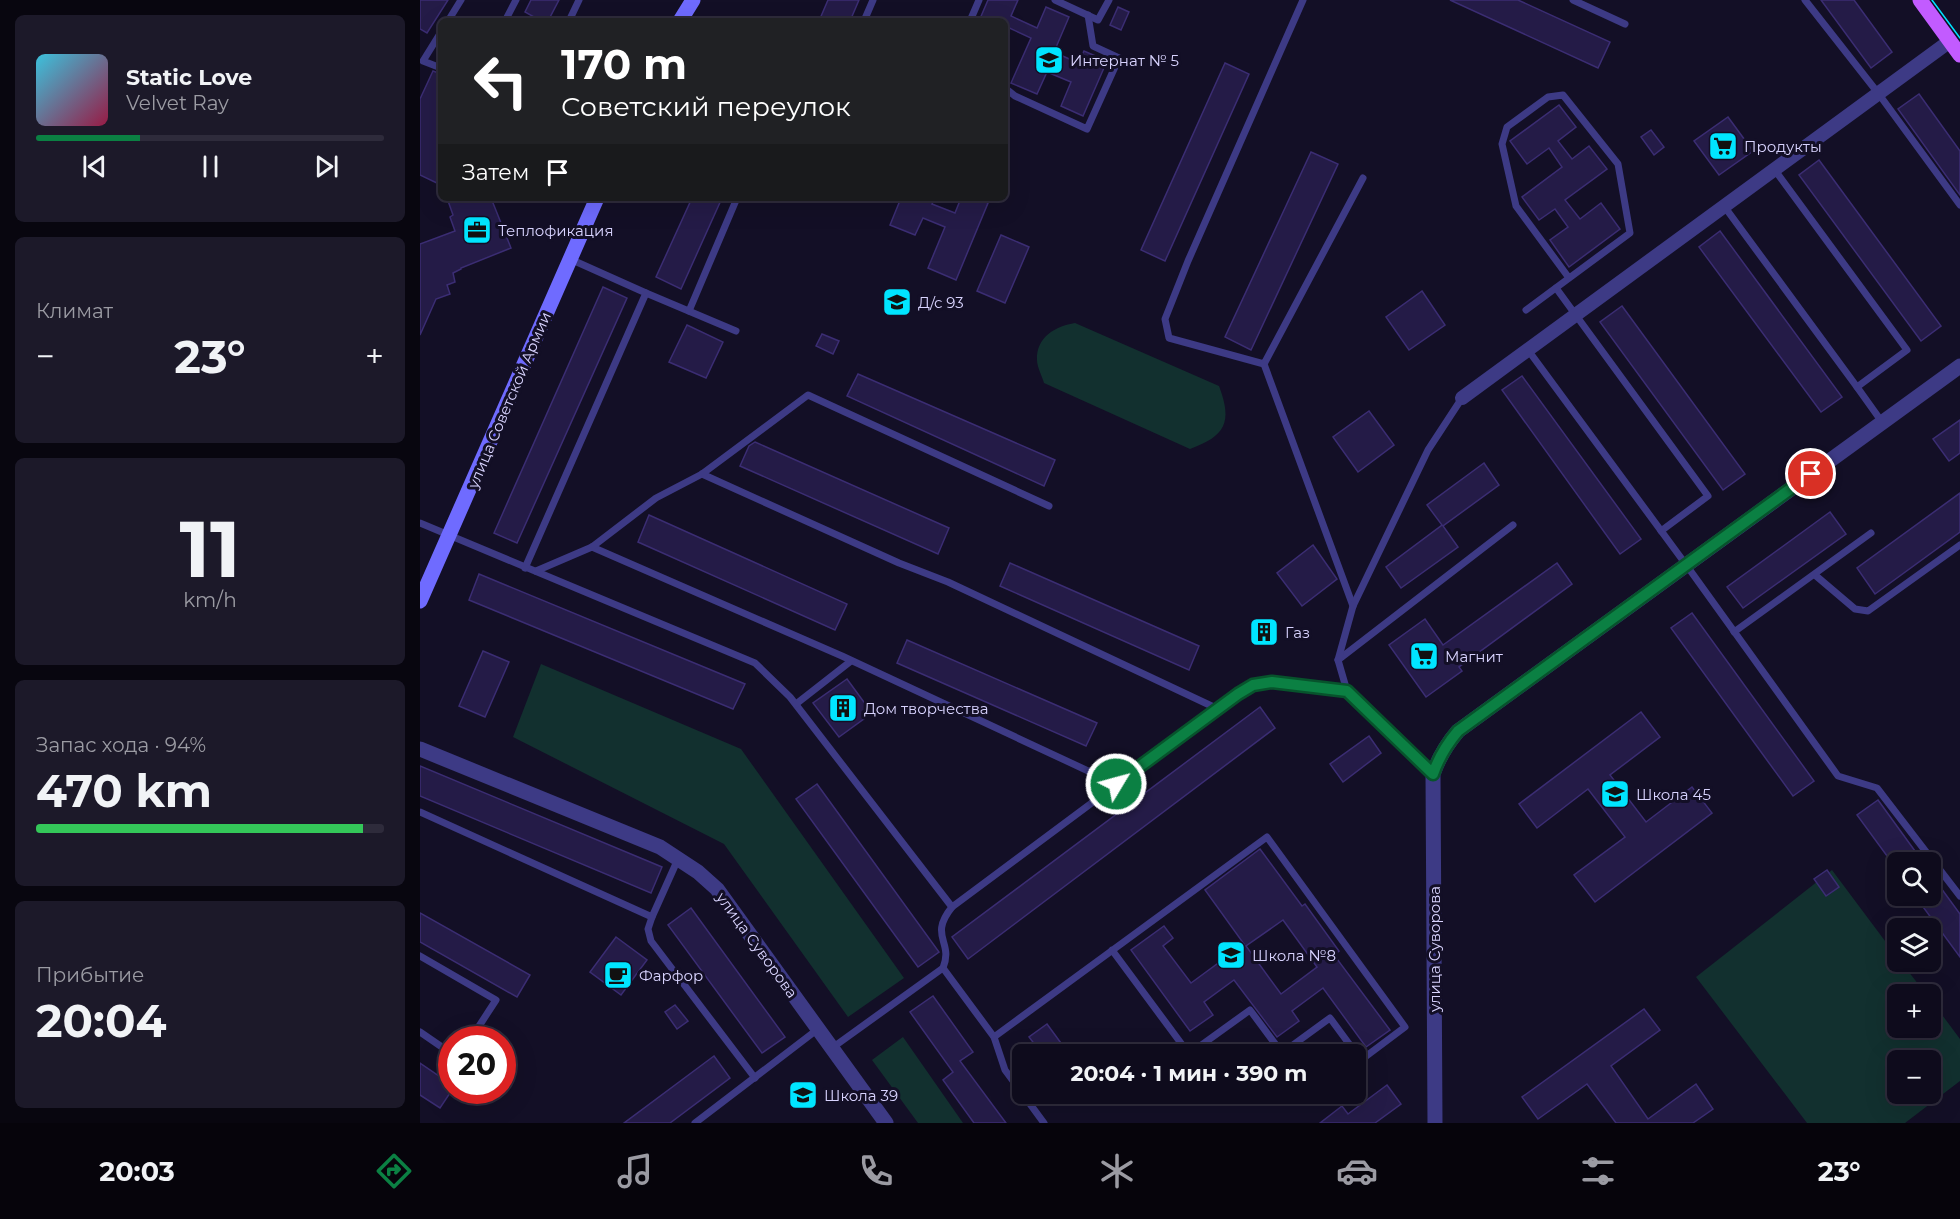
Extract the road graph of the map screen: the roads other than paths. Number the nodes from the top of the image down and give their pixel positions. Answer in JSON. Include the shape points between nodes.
{"nodes":[{"id":1,"x":461,"y":0,"type":"edge"},
{"id":2,"x":516,"y":0,"type":"edge"},
{"id":3,"x":579,"y":0,"type":"edge"},
{"id":4,"x":693,"y":0,"type":"edge"},
{"id":5,"x":873,"y":0,"type":"edge"},
{"id":6,"x":979,"y":0,"type":"edge"},
{"id":7,"x":1055,"y":0,"type":"edge"},
{"id":8,"x":1109,"y":0,"type":"edge"},
{"id":9,"x":1303,"y":0,"type":"edge"},
{"id":10,"x":1573,"y":0,"type":"edge"},
{"id":11,"x":1805,"y":0,"type":"edge"},
{"id":12,"x":1920,"y":0,"type":"edge"},
{"id":13,"x":1088,"y":15,"type":"junction"},
{"id":14,"x":450,"y":18,"type":"edge"},
{"id":15,"x":507,"y":18,"type":"edge"},
{"id":16,"x":570,"y":18,"type":"edge"},
{"id":17,"x":682,"y":18,"type":"edge"},
{"id":18,"x":865,"y":18,"type":"edge"},
{"id":19,"x":971,"y":18,"type":"edge"},
{"id":20,"x":1625,"y":24,"type":"dead end"},
{"id":21,"x":438,"y":36,"type":"edge"},
{"id":22,"x":1950,"y":41,"type":"junction"},
{"id":23,"x":423,"y":54,"type":"edge"},
{"id":24,"x":1960,"y":55,"type":"edge"},
{"id":25,"x":438,"y":67,"type":"edge"},
{"id":26,"x":1008,"y":90,"type":"edge"},
{"id":27,"x":1878,"y":93,"type":"junction"},
{"id":28,"x":1774,"y":170,"type":"junction"},
{"id":29,"x":1363,"y":178,"type":"dead end"},
{"id":30,"x":596,"y":201,"type":"edge"},
{"id":31,"x":736,"y":201,"type":"edge"},
{"id":32,"x":1960,"y":205,"type":"edge"},
{"id":33,"x":1724,"y":206,"type":"junction"},
{"id":34,"x":570,"y":259,"type":"junction"},
{"id":35,"x":1569,"y":278,"type":"junction"},
{"id":36,"x":1556,"y":288,"type":"junction"},
{"id":37,"x":646,"y":293,"type":"junction"},
{"id":38,"x":1526,"y":310,"type":"dead end"},
{"id":39,"x":689,"y":311,"type":"junction"},
{"id":40,"x":1576,"y":315,"type":"junction"},
{"id":41,"x":736,"y":331,"type":"dead end"},
{"id":42,"x":1528,"y":350,"type":"junction"},
{"id":43,"x":1264,"y":364,"type":"junction"},
{"id":44,"x":1960,"y":366,"type":"edge"},
{"id":45,"x":1857,"y":387,"type":"junction"},
{"id":46,"x":1462,"y":398,"type":"joint"},
{"id":47,"x":1882,"y":422,"type":"junction"},
{"id":48,"x":702,"y":474,"type":"junction"},
{"id":49,"x":1049,"y":506,"type":"dead end"},
{"id":50,"x":420,"y":524,"type":"edge"},
{"id":51,"x":1513,"y":525,"type":"dead end"},
{"id":52,"x":1661,"y":531,"type":"junction"},
{"id":53,"x":1870,"y":533,"type":"dead end"},
{"id":54,"x":450,"y":536,"type":"junction"},
{"id":55,"x":1960,"y":545,"type":"edge"},
{"id":56,"x":592,"y":547,"type":"junction"},
{"id":57,"x":1687,"y":566,"type":"junction"},
{"id":58,"x":525,"y":568,"type":"junction"},
{"id":59,"x":536,"y":571,"type":"junction"},
{"id":60,"x":1815,"y":575,"type":"junction"},
{"id":61,"x":420,"y":601,"type":"edge"},
{"id":62,"x":1353,"y":606,"type":"junction"},
{"id":63,"x":1734,"y":632,"type":"junction"},
{"id":64,"x":1338,"y":660,"type":"junction"},
{"id":65,"x":851,"y":661,"type":"junction"},
{"id":66,"x":1347,"y":691,"type":"junction"},
{"id":67,"x":796,"y":704,"type":"junction"},
{"id":68,"x":1218,"y":709,"type":"junction"},
{"id":69,"x":420,"y":749,"type":"edge"},
{"id":70,"x":1433,"y":774,"type":"junction"},
{"id":71,"x":1116,"y":784,"type":"junction"},
{"id":72,"x":420,"y":812,"type":"edge"},
{"id":73,"x":678,"y":859,"type":"junction"},
{"id":74,"x":1960,"y":896,"type":"edge"},
{"id":75,"x":952,"y":907,"type":"junction"},
{"id":76,"x":652,"y":917,"type":"junction"},
{"id":77,"x":1112,"y":950,"type":"junction"},
{"id":78,"x":420,"y":956,"type":"edge"},
{"id":79,"x":943,"y":968,"type":"junction"},
{"id":80,"x":479,"y":1026,"type":"edge"},
{"id":81,"x":818,"y":1029,"type":"junction"},
{"id":82,"x":420,"y":1032,"type":"edge"},
{"id":83,"x":994,"y":1036,"type":"junction"},
{"id":84,"x":438,"y":1044,"type":"edge"},
{"id":85,"x":832,"y":1048,"type":"junction"},
{"id":86,"x":755,"y":1078,"type":"junction"},
{"id":87,"x":695,"y":1123,"type":"edge"},
{"id":88,"x":885,"y":1123,"type":"edge"},
{"id":89,"x":1044,"y":1123,"type":"edge"},
{"id":90,"x":1435,"y":1123,"type":"edge"}],
"edges":[{"from":1,"to":14,"type":"lane"},
{"from":2,"to":15,"type":"lane"},
{"from":3,"to":16,"type":"lane"},
{"from":4,"to":17,"type":"main road"},
{"from":5,"to":18,"type":"lane"},
{"from":6,"to":19,"type":"lane"},
{"from":7,"to":13,"type":"lane"},
{"from":8,"to":13,"type":"lane","via":[[1098,20]]},
{"from":9,"to":43,"type":"lane","via":[[1165,319],[1168,338]]},
{"from":10,"to":20,"type":"lane"},
{"from":11,"to":27,"type":"lane"},
{"from":12,"to":22,"type":"main road"},
{"from":13,"to":26,"type":"lane","via":[[1093,46],[1119,58],[1087,129]]},
{"from":21,"to":23,"type":"lane"},
{"from":22,"to":24,"type":"main road"},
{"from":22,"to":27,"type":"street"},
{"from":23,"to":25,"type":"lane","via":[[423,61]]},
{"from":27,"to":28,"type":"street"},
{"from":27,"to":32,"type":"lane"},
{"from":28,"to":33,"type":"street"},
{"from":28,"to":45,"type":"lane","via":[[1907,350]]},
{"from":29,"to":43,"type":"lane"},
{"from":30,"to":34,"type":"main road","name":"улица Советской Армии"},
{"from":31,"to":39,"type":"lane"},
{"from":33,"to":40,"type":"street"},
{"from":33,"to":45,"type":"lane"},
{"from":34,"to":37,"type":"lane"},
{"from":34,"to":54,"type":"main road","name":"улица Советской Армии"},
{"from":35,"to":35,"type":"lane","via":[[1516,206],[1502,144],[1507,127],[1548,97],[1563,95],[1618,164],[1630,233]]},
{"from":35,"to":36,"type":"lane"},
{"from":36,"to":38,"type":"lane"},
{"from":36,"to":40,"type":"lane"},
{"from":37,"to":39,"type":"lane"},
{"from":37,"to":58,"type":"lane"},
{"from":39,"to":41,"type":"lane"},
{"from":40,"to":42,"type":"street"},
{"from":40,"to":52,"type":"lane","via":[[1708,496]]},
{"from":42,"to":46,"type":"street"},
{"from":42,"to":52,"type":"lane"},
{"from":43,"to":62,"type":"lane"},
{"from":44,"to":47,"type":"street"},
{"from":45,"to":47,"type":"lane"},
{"from":46,"to":62,"type":"lane","via":[[1428,450]]},
{"from":47,"to":57,"type":"street"},
{"from":48,"to":49,"type":"lane","via":[[808,395]]},
{"from":48,"to":56,"type":"lane","via":[[656,498]]},
{"from":48,"to":68,"type":"lane","via":[[948,582]]},
{"from":50,"to":54,"type":"lane"},
{"from":51,"to":64,"type":"lane"},
{"from":52,"to":57,"type":"lane"},
{"from":53,"to":60,"type":"lane"},
{"from":54,"to":58,"type":"lane"},
{"from":54,"to":61,"type":"main road","name":"улица Советской Армии"},
{"from":55,"to":60,"type":"lane","via":[[1868,612],[1855,609]]},
{"from":56,"to":59,"type":"lane"},
{"from":56,"to":65,"type":"lane"},
{"from":57,"to":63,"type":"lane"},
{"from":57,"to":70,"type":"street","via":[[1458,731],[1443,750]]},
{"from":58,"to":59,"type":"lane"},
{"from":59,"to":67,"type":"lane","via":[[754,663]]},
{"from":60,"to":63,"type":"lane"},
{"from":62,"to":64,"type":"lane"},
{"from":63,"to":74,"type":"lane","via":[[1838,776],[1877,788]]},
{"from":64,"to":66,"type":"lane"},
{"from":65,"to":67,"type":"lane"},
{"from":65,"to":71,"type":"lane"},
{"from":66,"to":68,"type":"lane","via":[[1272,682],[1253,685]]},
{"from":66,"to":70,"type":"lane"},
{"from":67,"to":75,"type":"lane"},
{"from":68,"to":71,"type":"lane"},
{"from":69,"to":73,"type":"street","name":"улица Суворова","via":[[660,847]]},
{"from":70,"to":90,"type":"street","name":"улица Суворова"},
{"from":71,"to":75,"type":"lane"},
{"from":72,"to":76,"type":"lane"},
{"from":73,"to":76,"type":"lane"},
{"from":73,"to":81,"type":"street","name":"улица Суворова","via":[[717,889]]},
{"from":75,"to":79,"type":"lane","via":[[940,930],[948,957]]},
{"from":76,"to":86,"type":"lane","via":[[648,929],[651,941]]},
{"from":77,"to":77,"type":"lane","via":[[1267,837],[1405,1027],[1361,1060],[1330,1018],[1282,1053],[1250,1010],[1189,1054]]},
{"from":77,"to":83,"type":"lane"},
{"from":78,"to":80,"type":"lane","via":[[496,1000]]},
{"from":79,"to":83,"type":"lane"},
{"from":79,"to":85,"type":"lane"},
{"from":81,"to":85,"type":"street","name":"улица Суворова"},
{"from":81,"to":86,"type":"lane"},
{"from":82,"to":84,"type":"lane"},
{"from":83,"to":89,"type":"lane","via":[[1005,1070]]},
{"from":85,"to":88,"type":"street","name":"улица Суворова"},
{"from":86,"to":87,"type":"lane"}]}
